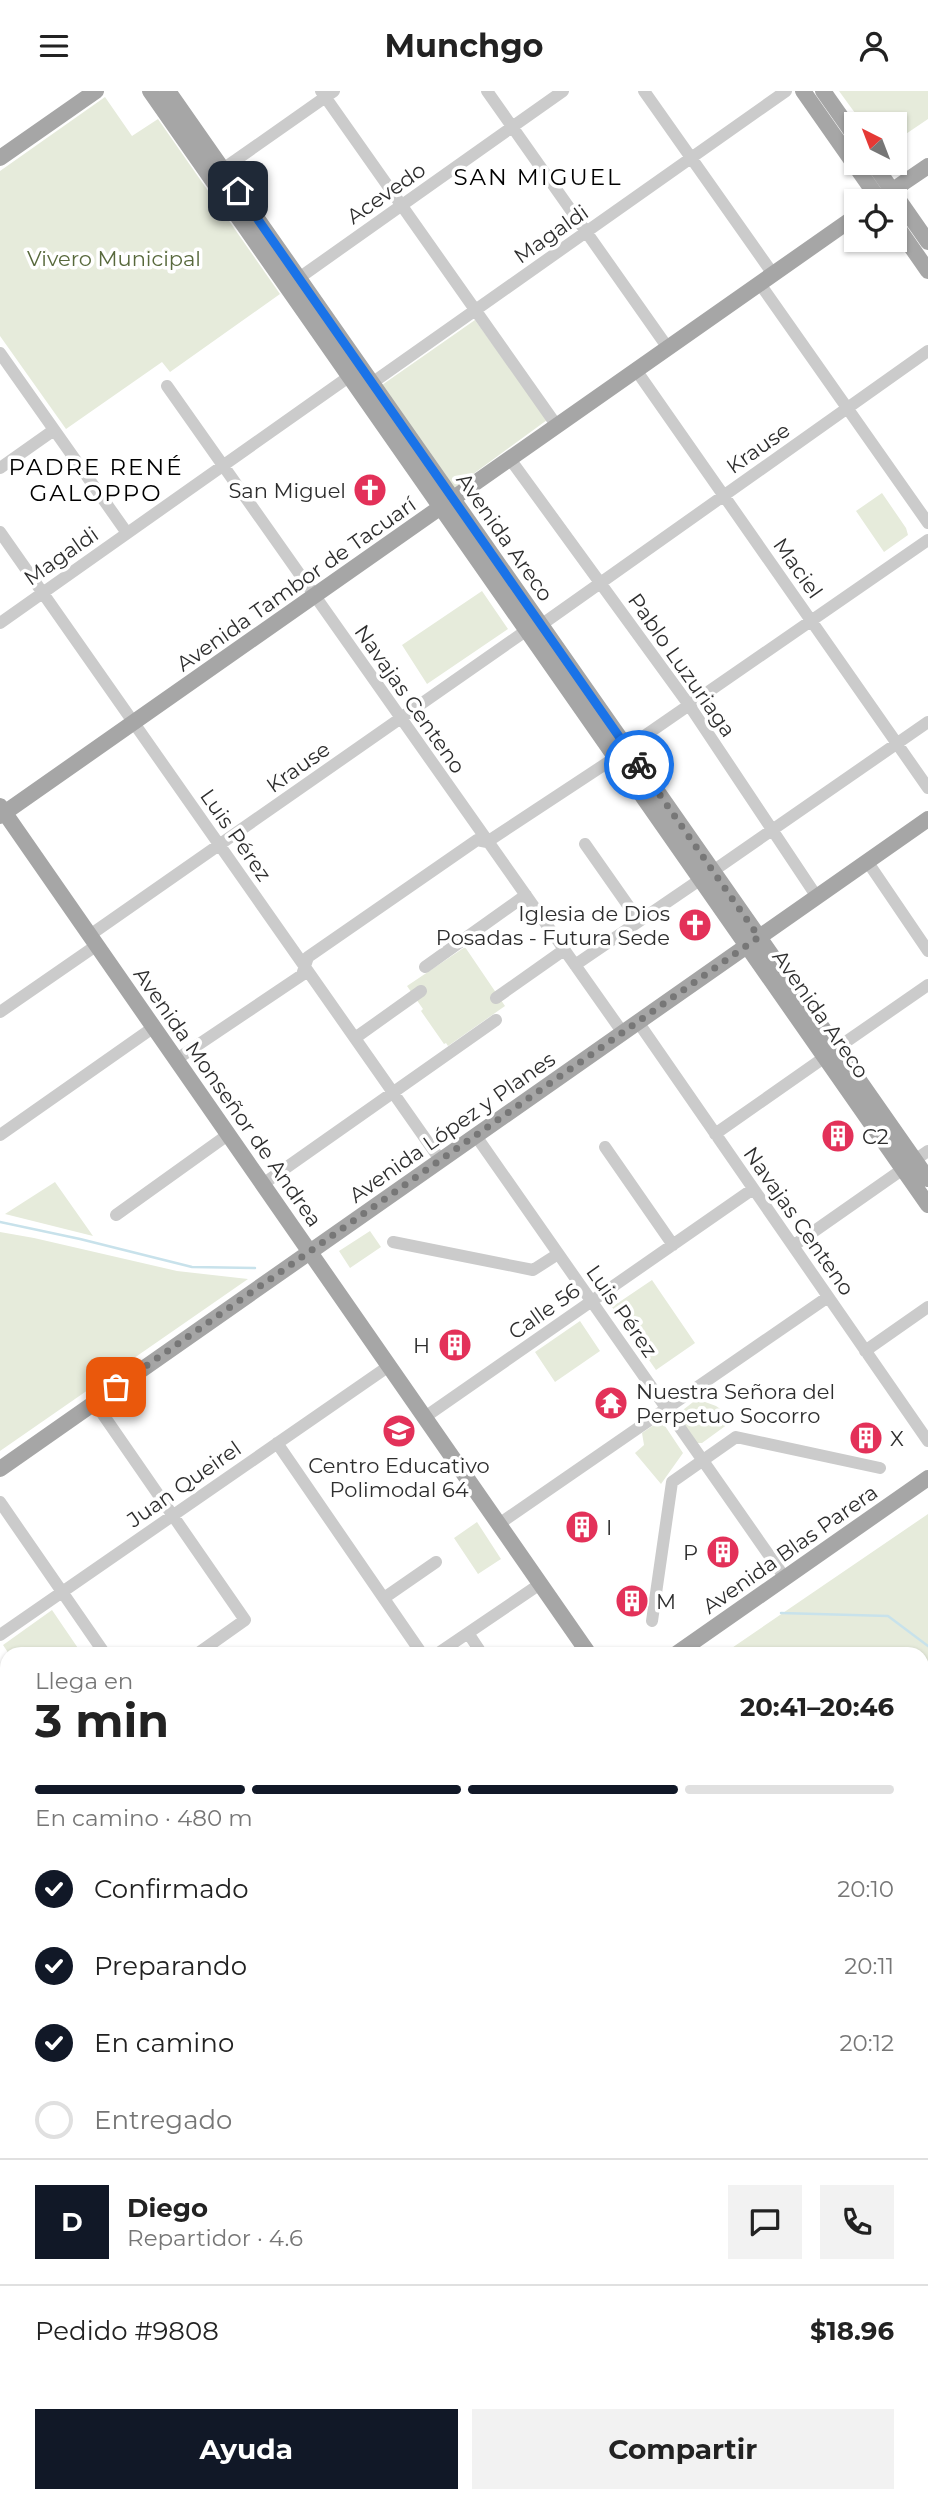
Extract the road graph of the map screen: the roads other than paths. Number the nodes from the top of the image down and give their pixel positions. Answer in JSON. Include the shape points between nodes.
{"nodes":[{"id":1,"x":96,"y":91,"type":"edge"},
{"id":2,"x":150,"y":91,"type":"edge"},
{"id":3,"x":168,"y":91,"type":"edge"},
{"id":4,"x":487,"y":91,"type":"edge"},
{"id":5,"x":564,"y":91,"type":"edge"},
{"id":6,"x":644,"y":91,"type":"edge"},
{"id":7,"x":786,"y":91,"type":"edge"},
{"id":8,"x":803,"y":91,"type":"edge"},
{"id":9,"x":823,"y":91,"type":"edge"},
{"id":10,"x":327,"y":93,"type":"edge"},
{"id":11,"x":844,"y":121,"type":"edge"},
{"id":12,"x":512,"y":127,"type":"junction"},
{"id":13,"x":0,"y":158,"type":"edge"},
{"id":14,"x":691,"y":158,"type":"junction"},
{"id":15,"x":928,"y":166,"type":"edge"},
{"id":16,"x":223,"y":169,"type":"junction"},
{"id":17,"x":875,"y":189,"type":"edge"},
{"id":18,"x":895,"y":189,"type":"edge"},
{"id":19,"x":402,"y":205,"type":"junction"},
{"id":20,"x":907,"y":222,"type":"edge"},
{"id":21,"x":844,"y":224,"type":"edge"},
{"id":22,"x":586,"y":232,"type":"junction"},
{"id":23,"x":907,"y":241,"type":"edge"},
{"id":24,"x":928,"y":242,"type":"edge"},
{"id":25,"x":928,"y":271,"type":"edge"},
{"id":26,"x":299,"y":278,"type":"junction"},
{"id":27,"x":766,"y":279,"type":"junction"},
{"id":28,"x":476,"y":310,"type":"junction"},
{"id":29,"x":668,"y":348,"type":"junction"},
{"id":30,"x":928,"y":351,"type":"edge"},
{"id":31,"x":0,"y":353,"type":"edge"},
{"id":32,"x":636,"y":370,"type":"junction"},
{"id":33,"x":350,"y":376,"type":"junction"},
{"id":34,"x":372,"y":383,"type":"junction"},
{"id":35,"x":167,"y":386,"type":"dead end"},
{"id":36,"x":847,"y":408,"type":"junction"},
{"id":37,"x":557,"y":426,"type":"junction"},
{"id":38,"x":54,"y":430,"type":"junction"},
{"id":39,"x":510,"y":459,"type":"junction"},
{"id":40,"x":223,"y":465,"type":"junction"},
{"id":41,"x":0,"y":468,"type":"edge"},
{"id":42,"x":724,"y":495,"type":"junction"},
{"id":43,"x":447,"y":503,"type":"junction"},
{"id":44,"x":928,"y":523,"type":"edge"},
{"id":45,"x":0,"y":532,"type":"edge"},
{"id":46,"x":127,"y":533,"type":"junction"},
{"id":47,"x":928,"y":540,"type":"edge"},
{"id":48,"x":601,"y":583,"type":"junction"},
{"id":49,"x":43,"y":592,"type":"junction"},
{"id":50,"x":315,"y":597,"type":"junction"},
{"id":51,"x":811,"y":621,"type":"junction"},
{"id":52,"x":0,"y":623,"type":"edge"},
{"id":53,"x":534,"y":627,"type":"junction"},
{"id":54,"x":690,"y":705,"type":"junction"},
{"id":55,"x":400,"y":718,"type":"junction"},
{"id":56,"x":928,"y":722,"type":"edge"},
{"id":57,"x":134,"y":723,"type":"junction"},
{"id":58,"x":897,"y":744,"type":"junction"},
{"id":59,"x":622,"y":753,"type":"junction"},
{"id":60,"x":928,"y":788,"type":"edge"},
{"id":61,"x":2,"y":812,"type":"edge"},
{"id":62,"x":928,"y":819,"type":"edge"},
{"id":63,"x":772,"y":830,"type":"junction"},
{"id":64,"x":487,"y":842,"type":"junction"},
{"id":65,"x":585,"y":844,"type":"dead end"},
{"id":66,"x":220,"y":845,"type":"junction"},
{"id":67,"x":867,"y":862,"type":"junction"},
{"id":68,"x":707,"y":875,"type":"junction"},
{"id":69,"x":526,"y":895,"type":"junction"},
{"id":70,"x":817,"y":897,"type":"junction"},
{"id":71,"x":639,"y":921,"type":"junction"},
{"id":72,"x":94,"y":940,"type":"junction"},
{"id":73,"x":753,"y":941,"type":"junction"},
{"id":74,"x":564,"y":950,"type":"junction"},
{"id":75,"x":928,"y":951,"type":"edge"},
{"id":76,"x":304,"y":965,"type":"junction"},
{"id":77,"x":575,"y":965,"type":"junction"},
{"id":78,"x":425,"y":967,"type":"dead end"},
{"id":79,"x":928,"y":985,"type":"edge"},
{"id":80,"x":421,"y":991,"type":"dead end"},
{"id":81,"x":496,"y":998,"type":"dead end"},
{"id":82,"x":0,"y":1013,"type":"edge"},
{"id":83,"x":496,"y":1020,"type":"dead end"},
{"id":84,"x":638,"y":1022,"type":"junction"},
{"id":85,"x":154,"y":1027,"type":"junction"},
{"id":86,"x":622,"y":1033,"type":"junction"},
{"id":87,"x":355,"y":1038,"type":"junction"},
{"id":88,"x":831,"y":1053,"type":"junction"},
{"id":89,"x":177,"y":1059,"type":"junction"},
{"id":90,"x":393,"y":1092,"type":"junction"},
{"id":91,"x":229,"y":1134,"type":"junction"},
{"id":92,"x":715,"y":1134,"type":"junction"},
{"id":93,"x":0,"y":1135,"type":"edge"},
{"id":94,"x":476,"y":1136,"type":"junction"},
{"id":95,"x":605,"y":1147,"type":"dead end"},
{"id":96,"x":915,"y":1160,"type":"edge"},
{"id":97,"x":441,"y":1161,"type":"junction"},
{"id":98,"x":928,"y":1179,"type":"edge"},
{"id":99,"x":263,"y":1184,"type":"junction"},
{"id":100,"x":753,"y":1189,"type":"junction"},
{"id":101,"x":928,"y":1205,"type":"edge"},
{"id":102,"x":116,"y":1215,"type":"dead end"},
{"id":103,"x":393,"y":1241,"type":"dead end"},
{"id":104,"x":673,"y":1245,"type":"junction"},
{"id":105,"x":793,"y":1246,"type":"junction"},
{"id":106,"x":311,"y":1252,"type":"junction"},
{"id":107,"x":558,"y":1254,"type":"junction"},
{"id":108,"x":828,"y":1297,"type":"junction"},
{"id":109,"x":592,"y":1302,"type":"junction"},
{"id":110,"x":928,"y":1307,"type":"edge"},
{"id":111,"x":865,"y":1351,"type":"junction"},
{"id":112,"x":389,"y":1366,"type":"junction"},
{"id":113,"x":95,"y":1402,"type":"junction"},
{"id":114,"x":666,"y":1408,"type":"junction"},
{"id":115,"x":425,"y":1417,"type":"junction"},
{"id":116,"x":928,"y":1441,"type":"edge"},
{"id":117,"x":277,"y":1443,"type":"junction"},
{"id":118,"x":702,"y":1459,"type":"junction"},
{"id":119,"x":880,"y":1468,"type":"dead end"},
{"id":120,"x":0,"y":1469,"type":"edge"},
{"id":121,"x":928,"y":1478,"type":"edge"},
{"id":122,"x":0,"y":1502,"type":"edge"},
{"id":123,"x":173,"y":1515,"type":"junction"},
{"id":124,"x":499,"y":1524,"type":"junction"},
{"id":125,"x":436,"y":1563,"type":"dead end"},
{"id":126,"x":785,"y":1578,"type":"junction"},
{"id":127,"x":540,"y":1584,"type":"junction"},
{"id":128,"x":62,"y":1592,"type":"junction"},
{"id":129,"x":384,"y":1598,"type":"junction"},
{"id":130,"x":652,"y":1621,"type":"dead end"},
{"id":131,"x":468,"y":1633,"type":"junction"},
{"id":132,"x":0,"y":1635,"type":"edge"},
{"id":133,"x":100,"y":1647,"type":"edge"},
{"id":134,"x":207,"y":1647,"type":"edge"},
{"id":135,"x":417,"y":1647,"type":"edge"},
{"id":136,"x":447,"y":1647,"type":"edge"},
{"id":137,"x":477,"y":1647,"type":"edge"},
{"id":138,"x":584,"y":1647,"type":"edge"},
{"id":139,"x":686,"y":1647,"type":"edge"}],
"edges":[{"from":1,"to":13,"type":"main road"},
{"from":2,"to":33,"type":"main road","name":"Avenida Areco"},
{"from":3,"to":16,"type":"main road","name":"Avenida Areco"},
{"from":4,"to":12,"type":"street"},
{"from":5,"to":12,"type":"street","name":"Acevedo"},
{"from":6,"to":14,"type":"street"},
{"from":7,"to":14,"type":"street","name":"Magaldi"},
{"from":8,"to":17,"type":"main road"},
{"from":9,"to":11,"type":"main road"},
{"from":10,"to":16,"type":"street"},
{"from":10,"to":19,"type":"street"},
{"from":12,"to":19,"type":"street","name":"Acevedo"},
{"from":12,"to":22,"type":"street"},
{"from":14,"to":22,"type":"street","name":"Magaldi"},
{"from":14,"to":27,"type":"street"},
{"from":15,"to":18,"type":"main road"},
{"from":16,"to":26,"type":"main road","name":"Avenida Areco"},
{"from":19,"to":26,"type":"street","name":"Acevedo"},
{"from":19,"to":28,"type":"street"},
{"from":20,"to":24,"type":"main road"},
{"from":21,"to":27,"type":"main road","name":"Avenida Tambor de Tacuarí"},
{"from":22,"to":28,"type":"street","name":"Magaldi"},
{"from":22,"to":29,"type":"street"},
{"from":23,"to":25,"type":"main road"},
{"from":26,"to":34,"type":"main road","name":"Avenida Areco"},
{"from":27,"to":29,"type":"main road","name":"Avenida Tambor de Tacuarí"},
{"from":27,"to":36,"type":"street"},
{"from":28,"to":34,"type":"street","name":"Magaldi"},
{"from":28,"to":37,"type":"street"},
{"from":29,"to":32,"type":"main road","name":"Avenida Tambor de Tacuarí"},
{"from":30,"to":36,"type":"street","name":"Krause"},
{"from":31,"to":38,"type":"street"},
{"from":32,"to":37,"type":"main road","name":"Avenida Tambor de Tacuarí"},
{"from":32,"to":42,"type":"street","name":"Maciel"},
{"from":33,"to":40,"type":"street","name":"Magaldi"},
{"from":33,"to":43,"type":"main road","name":"Avenida Areco"},
{"from":34,"to":43,"type":"main road","name":"Avenida Areco"},
{"from":35,"to":40,"type":"street","name":"Navajas Centeno"},
{"from":36,"to":42,"type":"street","name":"Krause"},
{"from":36,"to":44,"type":"street"},
{"from":37,"to":39,"type":"main road","name":"Avenida Tambor de Tacuarí"},
{"from":38,"to":41,"type":"street"},
{"from":38,"to":46,"type":"street"},
{"from":39,"to":43,"type":"main road","name":"Avenida Tambor de Tacuarí"},
{"from":39,"to":48,"type":"street","name":"Pablo Luzuriaga"},
{"from":40,"to":46,"type":"street","name":"Magaldi"},
{"from":40,"to":50,"type":"street","name":"Navajas Centeno"},
{"from":42,"to":48,"type":"street","name":"Krause"},
{"from":42,"to":51,"type":"street","name":"Maciel"},
{"from":43,"to":50,"type":"main road","name":"Avenida Tambor de Tacuarí"},
{"from":43,"to":53,"type":"main road","name":"Avenida Areco"},
{"from":45,"to":49,"type":"street","name":"Luis Pérez"},
{"from":46,"to":49,"type":"street","name":"Magaldi"},
{"from":47,"to":51,"type":"street"},
{"from":48,"to":53,"type":"street","name":"Krause"},
{"from":48,"to":54,"type":"street","name":"Pablo Luzuriaga"},
{"from":49,"to":52,"type":"street","name":"Magaldi"},
{"from":49,"to":57,"type":"street","name":"Luis Pérez"},
{"from":50,"to":55,"type":"street","name":"Navajas Centeno"},
{"from":50,"to":57,"type":"main road","name":"Avenida Tambor de Tacuarí"},
{"from":51,"to":54,"type":"street"},
{"from":51,"to":58,"type":"street","name":"Maciel"},
{"from":53,"to":55,"type":"street","name":"Krause"},
{"from":53,"to":59,"type":"main road","name":"Avenida Areco"},
{"from":54,"to":59,"type":"street"},
{"from":54,"to":63,"type":"street","name":"Pablo Luzuriaga"},
{"from":55,"to":64,"type":"street","name":"Navajas Centeno"},
{"from":55,"to":66,"type":"street","name":"Krause"},
{"from":56,"to":58,"type":"street"},
{"from":57,"to":61,"type":"main road","name":"Avenida Tambor de Tacuarí"},
{"from":57,"to":66,"type":"street","name":"Luis Pérez"},
{"from":58,"to":60,"type":"street","name":"Maciel"},
{"from":58,"to":63,"type":"street"},
{"from":59,"to":64,"type":"street"},
{"from":59,"to":68,"type":"main road","name":"Avenida Areco"},
{"from":61,"to":72,"type":"main road","name":"Avenida Monseñor de Andrea"},
{"from":62,"to":67,"type":"main road","name":"Avenida López y Planes"},
{"from":63,"to":68,"type":"street"},
{"from":63,"to":70,"type":"street","name":"Pablo Luzuriaga"},
{"from":64,"to":69,"type":"street","name":"Navajas Centeno"},
{"from":64,"to":76,"type":"street","via":[[477,840],[308,957]]},
{"from":65,"to":71,"type":"street"},
{"from":66,"to":72,"type":"street","name":"Krause"},
{"from":66,"to":76,"type":"street","name":"Luis Pérez"},
{"from":67,"to":70,"type":"main road","name":"Avenida López y Planes"},
{"from":67,"to":75,"type":"street"},
{"from":68,"to":71,"type":"street"},
{"from":68,"to":73,"type":"main road","name":"Avenida Areco"},
{"from":69,"to":74,"type":"street","name":"Navajas Centeno"},
{"from":69,"to":78,"type":"street"},
{"from":70,"to":73,"type":"main road","name":"Avenida López y Planes"},
{"from":71,"to":77,"type":"street"},
{"from":72,"to":82,"type":"street","name":"Krause"},
{"from":72,"to":85,"type":"main road","name":"Avenida Monseñor de Andrea"},
{"from":73,"to":84,"type":"main road","name":"Avenida López y Planes"},
{"from":73,"to":88,"type":"main road","name":"Avenida Areco"},
{"from":74,"to":77,"type":"street","name":"Navajas Centeno"},
{"from":74,"to":81,"type":"street"},
{"from":76,"to":87,"type":"street","name":"Luis Pérez"},
{"from":76,"to":89,"type":"street","via":[[302,975]]},
{"from":77,"to":86,"type":"street","name":"Navajas Centeno"},
{"from":79,"to":88,"type":"street"},
{"from":80,"to":87,"type":"street"},
{"from":83,"to":90,"type":"street"},
{"from":84,"to":86,"type":"main road","name":"Avenida López y Planes"},
{"from":84,"to":92,"type":"street","name":"Navajas Centeno"},
{"from":85,"to":89,"type":"main road","name":"Avenida Monseñor de Andrea"},
{"from":85,"to":93,"type":"street"},
{"from":86,"to":94,"type":"main road","name":"Avenida López y Planes"},
{"from":87,"to":90,"type":"street","name":"Luis Pérez"},
{"from":88,"to":92,"type":"street"},
{"from":88,"to":96,"type":"main road","name":"Avenida Areco"},
{"from":89,"to":91,"type":"main road","name":"Avenida Monseñor de Andrea"},
{"from":90,"to":97,"type":"street","name":"Luis Pérez"},
{"from":90,"to":99,"type":"street"},
{"from":91,"to":99,"type":"main road","name":"Avenida Monseñor de Andrea"},
{"from":91,"to":102,"type":"street"},
{"from":92,"to":100,"type":"street","name":"Navajas Centeno"},
{"from":94,"to":97,"type":"main road","name":"Avenida López y Planes"},
{"from":94,"to":107,"type":"street","name":"Luis Pérez"},
{"from":95,"to":104,"type":"street"},
{"from":96,"to":98,"type":"main road","name":"Avenida Areco"},
{"from":96,"to":101,"type":"main road","name":"Avenida Areco"},
{"from":96,"to":105,"type":"street"},
{"from":97,"to":106,"type":"main road","name":"Avenida López y Planes"},
{"from":99,"to":106,"type":"main road","name":"Avenida Monseñor de Andrea"},
{"from":100,"to":104,"type":"street","name":"Calle 56"},
{"from":100,"to":105,"type":"street","name":"Navajas Centeno"},
{"from":103,"to":107,"type":"street","via":[[533,1270]]},
{"from":104,"to":109,"type":"street","name":"Calle 56"},
{"from":105,"to":108,"type":"street","name":"Navajas Centeno"},
{"from":106,"to":112,"type":"main road","name":"Avenida Monseñor de Andrea"},
{"from":106,"to":113,"type":"main road","name":"Avenida López y Planes"},
{"from":107,"to":109,"type":"street","name":"Luis Pérez"},
{"from":108,"to":111,"type":"street","name":"Navajas Centeno"},
{"from":108,"to":114,"type":"street"},
{"from":109,"to":114,"type":"street","name":"Luis Pérez"},
{"from":109,"to":115,"type":"street","name":"Calle 56"},
{"from":110,"to":111,"type":"street"},
{"from":111,"to":116,"type":"street","name":"Navajas Centeno"},
{"from":112,"to":115,"type":"main road","name":"Avenida Monseñor de Andrea"},
{"from":112,"to":117,"type":"street","name":"Juan Queirel"},
{"from":113,"to":120,"type":"main road","name":"Avenida López y Planes"},
{"from":113,"to":123,"type":"street"},
{"from":114,"to":118,"type":"street","name":"Luis Pérez"},
{"from":114,"to":124,"type":"street"},
{"from":115,"to":124,"type":"main road","name":"Avenida Monseñor de Andrea"},
{"from":117,"to":123,"type":"street","name":"Juan Queirel"},
{"from":117,"to":129,"type":"street"},
{"from":118,"to":119,"type":"street","via":[[736,1437]]},
{"from":118,"to":126,"type":"street","name":"Luis Pérez"},
{"from":118,"to":130,"type":"street","via":[[672,1482]]},
{"from":121,"to":126,"type":"main road","name":"Avenida Blas Parera"},
{"from":122,"to":128,"type":"street"},
{"from":123,"to":128,"type":"street","name":"Juan Queirel"},
{"from":123,"to":134,"type":"street","via":[[245,1620]]},
{"from":124,"to":127,"type":"main road","name":"Avenida Monseñor de Andrea"},
{"from":125,"to":129,"type":"street"},
{"from":126,"to":139,"type":"main road","name":"Avenida Blas Parera"},
{"from":127,"to":131,"type":"street"},
{"from":127,"to":138,"type":"main road","name":"Avenida Monseñor de Andrea"},
{"from":128,"to":132,"type":"street","name":"Juan Queirel"},
{"from":128,"to":133,"type":"street"},
{"from":129,"to":135,"type":"street"},
{"from":131,"to":136,"type":"street"},
{"from":131,"to":137,"type":"street"}]}
